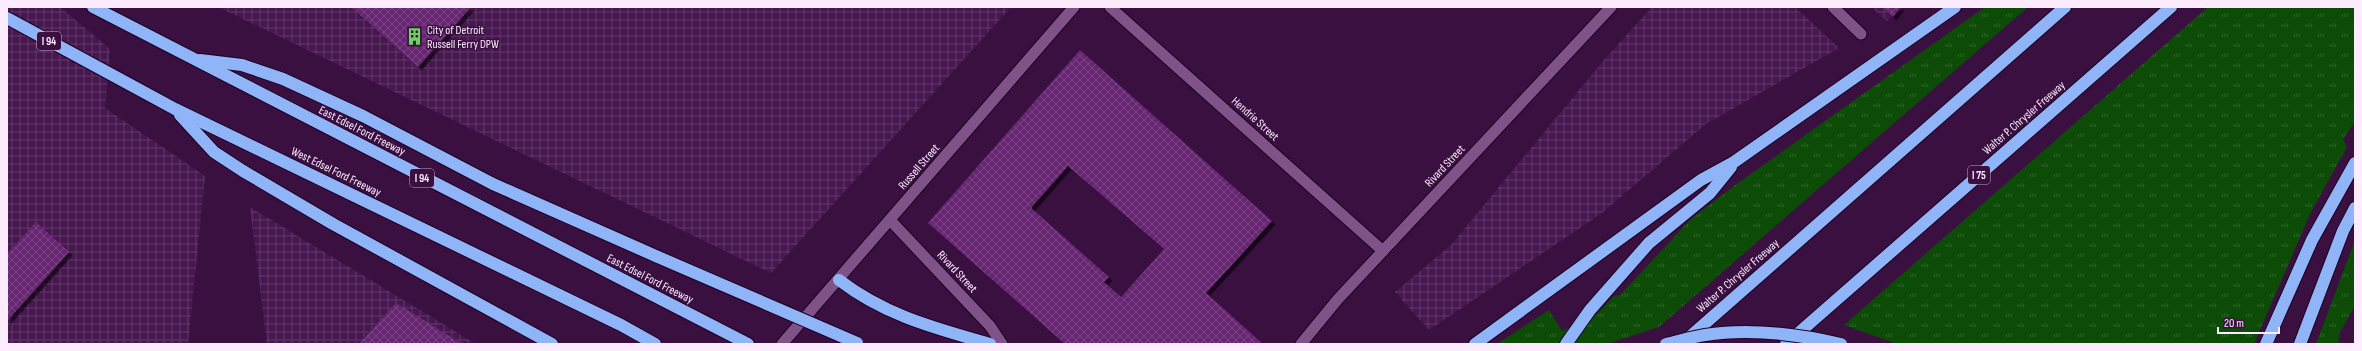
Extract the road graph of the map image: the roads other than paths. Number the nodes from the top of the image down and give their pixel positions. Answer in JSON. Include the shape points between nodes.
{"nodes":[{"id":1,"x":92,"y":7,"type":"edge"},
{"id":2,"x":1074,"y":7,"type":"edge"},
{"id":3,"x":1110,"y":7,"type":"edge"},
{"id":4,"x":1611,"y":7,"type":"edge"},
{"id":5,"x":1832,"y":7,"type":"edge"},
{"id":6,"x":1955,"y":7,"type":"edge"},
{"id":7,"x":2065,"y":7,"type":"edge"},
{"id":8,"x":2171,"y":7,"type":"edge"},
{"id":9,"x":7,"y":18,"type":"edge"},
{"id":10,"x":1861,"y":34,"type":"dead end"},
{"id":11,"x":193,"y":59,"type":"junction"},
{"id":12,"x":175,"y":110,"type":"junction"},
{"id":13,"x":1734,"y":162,"type":"junction"},
{"id":14,"x":2355,"y":163,"type":"edge"},
{"id":15,"x":2355,"y":208,"type":"edge"},
{"id":16,"x":890,"y":220,"type":"junction"},
{"id":17,"x":1383,"y":251,"type":"junction"},
{"id":18,"x":839,"y":280,"type":"junction"},
{"id":19,"x":552,"y":344,"type":"edge"},
{"id":20,"x":655,"y":344,"type":"edge"},
{"id":21,"x":748,"y":344,"type":"edge"},
{"id":22,"x":782,"y":344,"type":"edge"},
{"id":23,"x":858,"y":344,"type":"edge"},
{"id":24,"x":990,"y":344,"type":"edge"},
{"id":25,"x":1002,"y":344,"type":"edge"},
{"id":26,"x":1301,"y":344,"type":"edge"},
{"id":27,"x":1475,"y":344,"type":"edge"},
{"id":28,"x":1566,"y":344,"type":"edge"},
{"id":29,"x":1666,"y":344,"type":"edge"},
{"id":30,"x":1682,"y":344,"type":"edge"},
{"id":31,"x":1786,"y":344,"type":"edge"},
{"id":32,"x":1841,"y":344,"type":"edge"},
{"id":33,"x":2266,"y":344,"type":"edge"},
{"id":34,"x":2300,"y":344,"type":"edge"}],
"edges":[{"from":1,"to":11,"type":"highway","name":"East Edsel Ford Freeway","number":"I 94"},
{"from":2,"to":16,"type":"street","name":"Russell Street"},
{"from":3,"to":17,"type":"street","name":"Hendrie Street"},
{"from":4,"to":17,"type":"street","name":"Rivard Street"},
{"from":5,"to":10,"type":"street"},
{"from":6,"to":13,"type":"highway"},
{"from":7,"to":30,"type":"highway","name":"Walter P. Chrysler Freeway"},
{"from":8,"to":31,"type":"highway","name":"Walter P. Chrysler Freeway","number":"I 75"},
{"from":9,"to":12,"type":"highway","name":"West Edsel Ford Freeway","number":"I 94"},
{"from":11,"to":21,"type":"highway","name":"East Edsel Ford Freeway","number":"I 94"},
{"from":11,"to":23,"type":"highway","bridge":true,"via":[[242,65],[283,79],[363,116],[493,184]]},
{"from":12,"to":19,"type":"highway","via":[[214,152],[243,171],[333,224]]},
{"from":12,"to":20,"type":"highway","name":"West Edsel Ford Freeway","number":"I 94","via":[[621,325]]},
{"from":13,"to":27,"type":"highway","via":[[1695,185]]},
{"from":13,"to":28,"type":"highway","via":[[1710,193],[1649,243],[1590,310]]},
{"from":14,"to":33,"type":"highway","via":[[2312,240]]},
{"from":15,"to":34,"type":"highway","via":[[2343,231]]},
{"from":16,"to":18,"type":"street","name":"Russell Street"},
{"from":16,"to":25,"type":"street","name":"Rivard Street","via":[[990,326]]},
{"from":17,"to":26,"type":"street","name":"Rivard Street","via":[[1338,299]]},
{"from":18,"to":22,"type":"street","name":"Russell Street"},
{"from":18,"to":24,"type":"highway","via":[[862,297],[913,322]]},
{"from":29,"to":32,"type":"highway","bridge":true,"via":[[1706,335],[1757,333],[1808,337]]}]}
